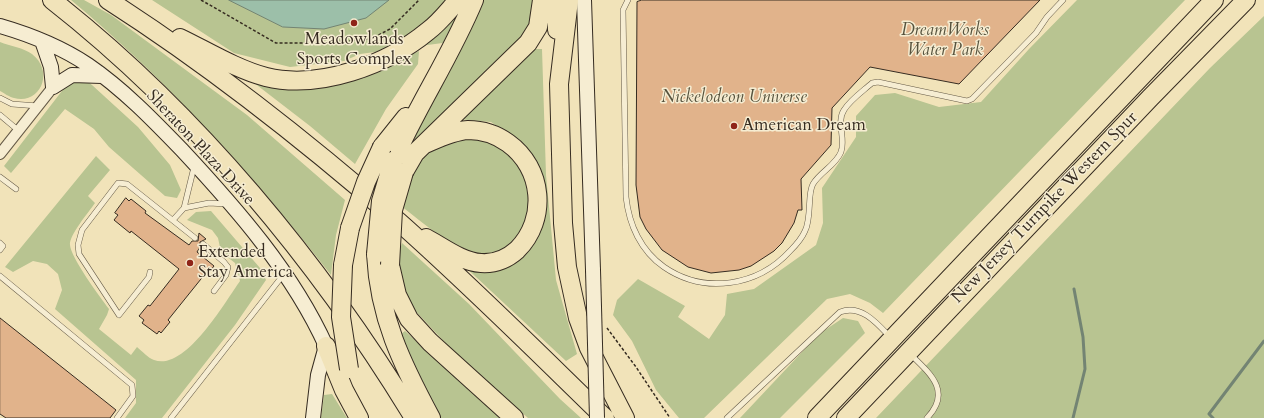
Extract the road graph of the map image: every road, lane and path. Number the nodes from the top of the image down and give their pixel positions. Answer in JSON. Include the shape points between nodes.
{"nodes":[{"id":1,"x":52,"y":0,"type":"edge"},
{"id":2,"x":108,"y":0,"type":"edge"},
{"id":3,"x":201,"y":0,"type":"edge"},
{"id":4,"x":419,"y":0,"type":"edge"},
{"id":5,"x":458,"y":0,"type":"edge"},
{"id":6,"x":474,"y":0,"type":"edge"},
{"id":7,"x":542,"y":0,"type":"edge"},
{"id":8,"x":556,"y":0,"type":"edge"},
{"id":9,"x":569,"y":0,"type":"edge"},
{"id":10,"x":584,"y":0,"type":"edge"},
{"id":11,"x":593,"y":0,"type":"edge"},
{"id":12,"x":628,"y":0,"type":"edge"},
{"id":13,"x":1063,"y":0,"type":"edge"},
{"id":14,"x":1214,"y":0,"type":"edge"},
{"id":15,"x":1246,"y":0,"type":"edge"},
{"id":16,"x":128,"y":13,"type":"junction"},
{"id":17,"x":586,"y":20,"type":"junction"},
{"id":18,"x":0,"y":26,"type":"edge"},
{"id":19,"x":42,"y":40,"type":"junction"},
{"id":20,"x":102,"y":76,"type":"junction"},
{"id":21,"x":559,"y":84,"type":"junction"},
{"id":22,"x":53,"y":87,"type":"junction"},
{"id":23,"x":429,"y":89,"type":"junction"},
{"id":24,"x":0,"y":98,"type":"edge"},
{"id":25,"x":39,"y":106,"type":"junction"},
{"id":26,"x":0,"y":115,"type":"edge"},
{"id":27,"x":19,"y":131,"type":"junction"},
{"id":28,"x":425,"y":144,"type":"junction"},
{"id":29,"x":0,"y":154,"type":"edge"},
{"id":30,"x":194,"y":164,"type":"junction"},
{"id":31,"x":398,"y":166,"type":"junction"},
{"id":32,"x":0,"y":177,"type":"edge"},
{"id":33,"x":16,"y":189,"type":"dead end"},
{"id":34,"x":230,"y":204,"type":"junction"},
{"id":35,"x":184,"y":208,"type":"junction"},
{"id":36,"x":173,"y":220,"type":"junction"},
{"id":37,"x":399,"y":223,"type":"junction"},
{"id":38,"x":195,"y":238,"type":"dead end"},
{"id":39,"x":0,"y":243,"type":"edge"},
{"id":40,"x":203,"y":244,"type":"dead end"},
{"id":41,"x":0,"y":250,"type":"edge"},
{"id":42,"x":150,"y":272,"type":"dead end"},
{"id":43,"x":285,"y":273,"type":"junction"},
{"id":44,"x":0,"y":276,"type":"edge"},
{"id":45,"x":214,"y":291,"type":"dead end"},
{"id":46,"x":604,"y":324,"type":"dead end"},
{"id":47,"x":892,"y":339,"type":"junction"},
{"id":48,"x":326,"y":346,"type":"junction"},
{"id":49,"x":908,"y":352,"type":"junction"},
{"id":50,"x":117,"y":418,"type":"edge"},
{"id":51,"x":171,"y":418,"type":"edge"},
{"id":52,"x":313,"y":418,"type":"edge"},
{"id":53,"x":359,"y":418,"type":"edge"},
{"id":54,"x":370,"y":418,"type":"edge"},
{"id":55,"x":414,"y":418,"type":"edge"},
{"id":56,"x":431,"y":418,"type":"edge"},
{"id":57,"x":514,"y":418,"type":"edge"},
{"id":58,"x":597,"y":418,"type":"edge"},
{"id":59,"x":605,"y":418,"type":"edge"},
{"id":60,"x":625,"y":418,"type":"edge"},
{"id":61,"x":670,"y":418,"type":"edge"},
{"id":62,"x":727,"y":418,"type":"edge"},
{"id":63,"x":817,"y":418,"type":"edge"},
{"id":64,"x":846,"y":418,"type":"edge"},
{"id":65,"x":927,"y":418,"type":"edge"}],
"edges":[{"from":1,"to":55,"type":"highway","via":[[155,90],[235,175],[337,304],[377,359]]},
{"from":2,"to":16,"type":"highway"},
{"from":3,"to":4,"type":"path","via":[[276,43],[321,43],[371,39],[390,29]]},
{"from":5,"to":16,"type":"highway","via":[[428,31],[387,57],[343,73],[298,80],[276,79],[245,70]]},
{"from":6,"to":23,"type":"highway","via":[[464,25]]},
{"from":7,"to":28,"type":"highway","via":[[538,27],[528,43]]},
{"from":8,"to":21,"type":"highway"},
{"from":9,"to":21,"type":"highway"},
{"from":10,"to":17,"type":"street"},
{"from":11,"to":17,"type":"street"},
{"from":12,"to":13,"type":"lane","via":[[623,10],[628,214],[639,239],[664,267],[687,278],[716,284],[737,282],[760,274],[796,245],[805,232],[810,216],[813,184],[840,154],[844,110],[872,83],[878,82],[967,101],[972,99],[1036,33]]},
{"from":14,"to":47,"type":"highway","name":"New Jersey Turnpike Western Spur"},
{"from":15,"to":49,"type":"highway","name":"New Jersey Turnpike Western Spur"},
{"from":16,"to":37,"type":"highway","via":[[267,113]]},
{"from":17,"to":58,"type":"street","bridge":true},
{"from":18,"to":19,"type":"street","name":"Sheraton Plaza Drive"},
{"from":19,"to":20,"type":"street","name":"Sheraton Plaza Drive","via":[[73,56]]},
{"from":19,"to":22,"type":"street","via":[[51,67]]},
{"from":20,"to":22,"type":"street","via":[[72,75]]},
{"from":20,"to":30,"type":"street","name":"Sheraton Plaza Drive","via":[[142,110]]},
{"from":21,"to":60,"type":"highway","via":[[564,237],[569,280],[578,318],[589,348]]},
{"from":22,"to":25,"type":"street"},
{"from":23,"to":31,"type":"highway"},
{"from":23,"to":54,"type":"highway","bridge":true,"via":[[382,146],[350,228],[343,265],[341,317],[350,369]]},
{"from":24,"to":25,"type":"lane","via":[[12,104]]},
{"from":25,"to":27,"type":"street"},
{"from":26,"to":27,"type":"lane"},
{"from":27,"to":29,"type":"street"},
{"from":28,"to":31,"type":"highway"},
{"from":28,"to":37,"type":"highway","via":[[449,134],[468,130],[491,134],[507,142],[523,157],[534,176],[538,200],[534,222],[524,241],[514,252],[495,262],[482,263],[462,257]]},
{"from":30,"to":34,"type":"street","name":"Sheraton Plaza Drive"},
{"from":30,"to":35,"type":"lane"},
{"from":31,"to":56,"type":"highway","bridge":true,"via":[[381,201],[376,254],[378,284],[386,320],[401,359]]},
{"from":31,"to":57,"type":"highway","bridge":true,"via":[[390,265],[396,295],[409,319],[430,342]]},
{"from":32,"to":33,"type":"lane"},
{"from":34,"to":35,"type":"lane","via":[[209,203]]},
{"from":34,"to":43,"type":"street","name":"Sheraton Plaza Drive"},
{"from":35,"to":36,"type":"lane"},
{"from":36,"to":38,"type":"lane"},
{"from":36,"to":42,"type":"lane","via":[[121,182],[82,230],[78,245],[84,263],[119,315],[149,277]]},
{"from":37,"to":59,"type":"highway"},
{"from":39,"to":41,"type":"lane","via":[[3,246]]},
{"from":40,"to":45,"type":"lane","via":[[228,267],[226,275]]},
{"from":43,"to":48,"type":"street","name":"Sheraton Plaza Drive","via":[[309,310]]},
{"from":43,"to":51,"type":"lane"},
{"from":44,"to":50,"type":"lane","via":[[130,382],[134,389],[133,396]]},
{"from":46,"to":61,"type":"path"},
{"from":47,"to":62,"type":"lane","via":[[866,315],[850,310],[840,312]]},
{"from":47,"to":63,"type":"highway","name":"New Jersey Turnpike Western Spur"},
{"from":48,"to":52,"type":"street","via":[[318,375]]},
{"from":48,"to":53,"type":"highway"},
{"from":49,"to":64,"type":"highway","name":"New Jersey Turnpike Western Spur"},
{"from":49,"to":65,"type":"lane","via":[[927,370],[938,387],[938,404]]}]}
